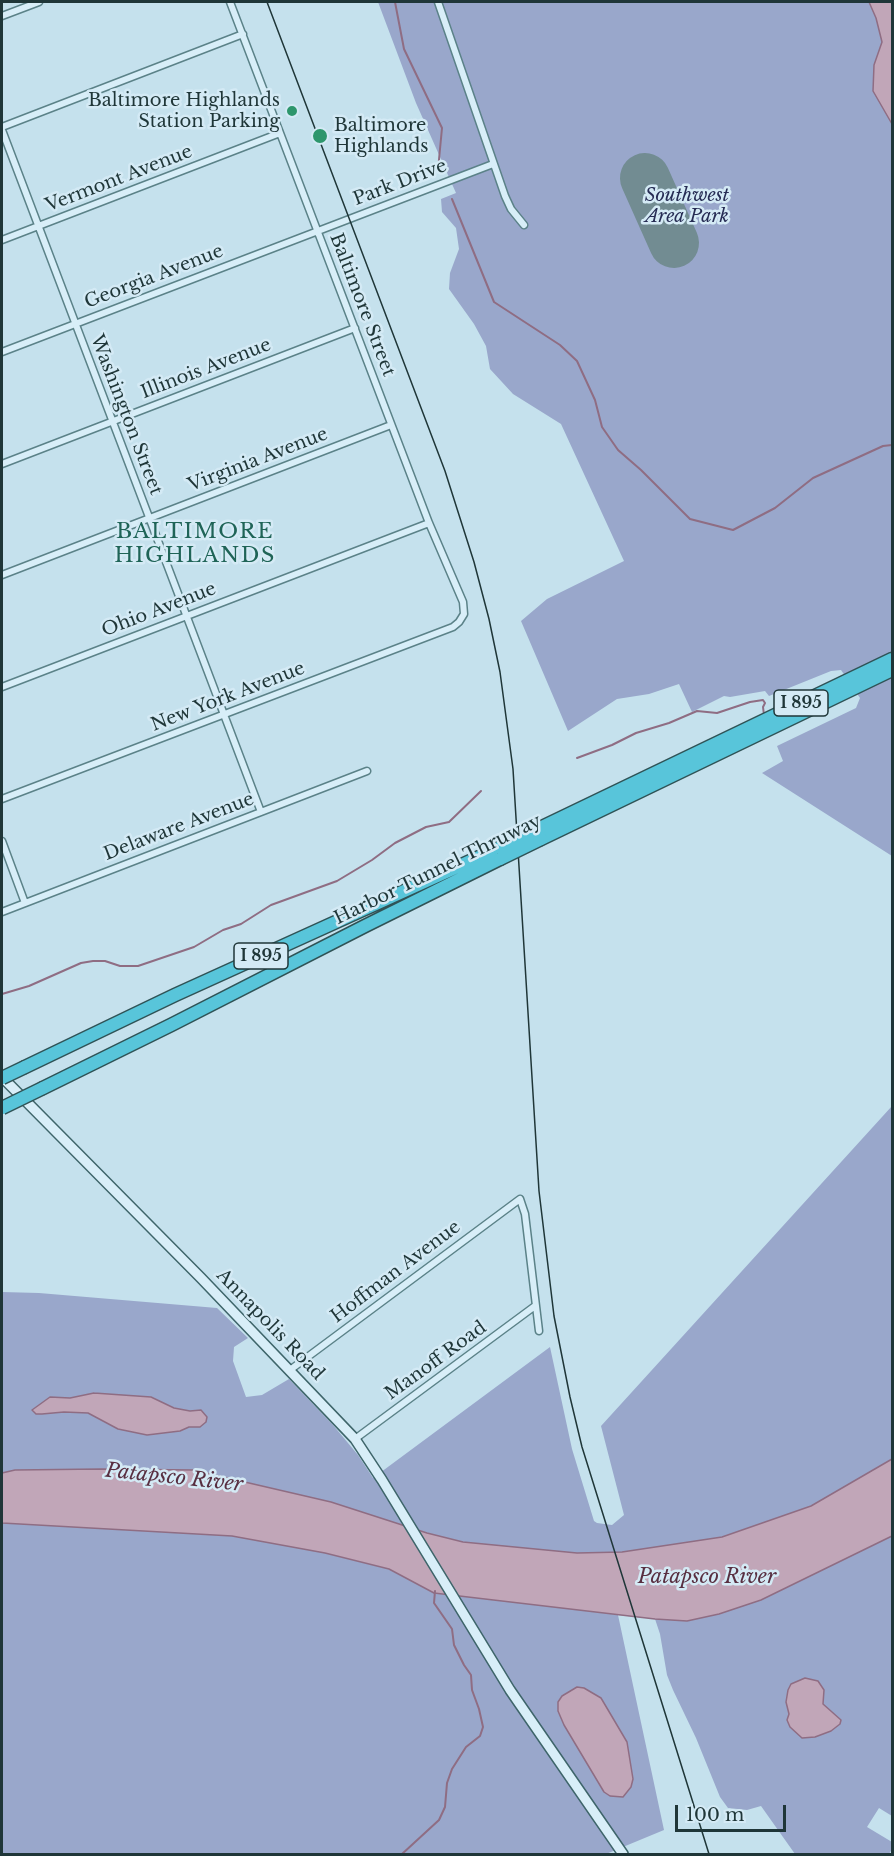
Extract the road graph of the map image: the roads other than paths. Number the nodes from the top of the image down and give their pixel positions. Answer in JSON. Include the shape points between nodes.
{"nodes":[{"id":1,"x":39,"y":2,"type":"edge"},
{"id":2,"x":230,"y":2,"type":"edge"},
{"id":3,"x":438,"y":2,"type":"edge"},
{"id":4,"x":2,"y":16,"type":"edge"},
{"id":5,"x":243,"y":34,"type":"junction"},
{"id":6,"x":2,"y":129,"type":"edge"},
{"id":7,"x":280,"y":133,"type":"junction"},
{"id":8,"x":493,"y":164,"type":"junction"},
{"id":9,"x":524,"y":225,"type":"dead end"},
{"id":10,"x":38,"y":226,"type":"junction"},
{"id":11,"x":318,"y":231,"type":"junction"},
{"id":12,"x":2,"y":240,"type":"edge"},
{"id":13,"x":75,"y":324,"type":"junction"},
{"id":14,"x":355,"y":328,"type":"junction"},
{"id":15,"x":2,"y":352,"type":"edge"},
{"id":16,"x":112,"y":421,"type":"junction"},
{"id":17,"x":391,"y":425,"type":"junction"},
{"id":18,"x":2,"y":464,"type":"edge"},
{"id":19,"x":149,"y":518,"type":"junction"},
{"id":20,"x":429,"y":523,"type":"junction"},
{"id":21,"x":2,"y":575,"type":"edge"},
{"id":22,"x":187,"y":616,"type":"junction"},
{"id":23,"x":462,"y":618,"type":"joint"},
{"id":24,"x":892,"y":659,"type":"edge"},
{"id":25,"x":892,"y":670,"type":"edge"},
{"id":26,"x":2,"y":687,"type":"edge"},
{"id":27,"x":224,"y":715,"type":"junction"},
{"id":28,"x":712,"y":752,"type":"junction"},
{"id":29,"x":367,"y":771,"type":"dead end"},
{"id":30,"x":2,"y":799,"type":"edge"},
{"id":31,"x":261,"y":812,"type":"junction"},
{"id":32,"x":2,"y":841,"type":"edge"},
{"id":33,"x":499,"y":854,"type":"junction"},
{"id":34,"x":25,"y":903,"type":"junction"},
{"id":35,"x":2,"y":912,"type":"edge"},
{"id":36,"x":2,"y":1077,"type":"edge"},
{"id":37,"x":2,"y":1108,"type":"edge"},
{"id":38,"x":535,"y":1306,"type":"junction"},
{"id":39,"x":539,"y":1331,"type":"dead end"},
{"id":40,"x":290,"y":1370,"type":"junction"},
{"id":41,"x":355,"y":1439,"type":"junction"},
{"id":42,"x":623,"y":1854,"type":"edge"}],
"edges":[{"from":1,"to":4,"type":"street"},
{"from":2,"to":5,"type":"street","name":"Baltimore Street"},
{"from":3,"to":8,"type":"street"},
{"from":5,"to":6,"type":"street"},
{"from":5,"to":7,"type":"street","name":"Baltimore Street"},
{"from":6,"to":10,"type":"street","name":"Washington Street"},
{"from":7,"to":10,"type":"street","name":"Vermont Avenue"},
{"from":7,"to":11,"type":"street","name":"Baltimore Street"},
{"from":8,"to":9,"type":"street","via":[[511,209]]},
{"from":8,"to":11,"type":"street","name":"Park Drive"},
{"from":10,"to":12,"type":"street","name":"Vermont Avenue"},
{"from":10,"to":13,"type":"street","name":"Washington Street"},
{"from":11,"to":13,"type":"street","name":"Georgia Avenue"},
{"from":11,"to":14,"type":"street","name":"Baltimore Street"},
{"from":13,"to":15,"type":"street","name":"Georgia Avenue"},
{"from":13,"to":16,"type":"street","name":"Washington Street"},
{"from":14,"to":16,"type":"street","name":"Illinois Avenue"},
{"from":14,"to":17,"type":"street","name":"Baltimore Street"},
{"from":16,"to":18,"type":"street","name":"Illinois Avenue"},
{"from":16,"to":19,"type":"street","name":"Washington Street"},
{"from":17,"to":19,"type":"street","name":"Virginia Avenue"},
{"from":17,"to":20,"type":"street","name":"Baltimore Street"},
{"from":19,"to":21,"type":"street","name":"Virginia Avenue"},
{"from":19,"to":22,"type":"street","name":"Washington Street"},
{"from":20,"to":22,"type":"street","name":"Ohio Avenue"},
{"from":20,"to":23,"type":"street","name":"Baltimore Street","via":[[463,602]]},
{"from":22,"to":26,"type":"street","name":"Ohio Avenue"},
{"from":22,"to":27,"type":"street","name":"Washington Street"},
{"from":23,"to":27,"type":"street","name":"New York Avenue","via":[[453,627]]},
{"from":24,"to":28,"type":"highway","name":"Harbor Tunnel Thruway","number":"I 895"},
{"from":25,"to":28,"type":"highway","name":"Harbor Tunnel Thruway","number":"I 895"},
{"from":27,"to":30,"type":"street","name":"New York Avenue"},
{"from":27,"to":31,"type":"street","name":"Washington Street"},
{"from":28,"to":33,"type":"highway","name":"Harbor Tunnel Thruway","number":"I 895","bridge":true},
{"from":29,"to":31,"type":"street","name":"Delaware Avenue"},
{"from":31,"to":34,"type":"street","name":"Delaware Avenue"},
{"from":32,"to":34,"type":"street"},
{"from":33,"to":36,"type":"highway","name":"Harbor Tunnel Thruway","number":"I 895","bridge":true,"via":[[175,995]]},
{"from":33,"to":37,"type":"highway","name":"Harbor Tunnel Thruway","number":"I 895","bridge":true,"via":[[365,926]]},
{"from":34,"to":35,"type":"street","name":"Delaware Avenue"},
{"from":36,"to":40,"type":"main road","name":"Annapolis Road"},
{"from":38,"to":39,"type":"street"},
{"from":38,"to":40,"type":"street","name":"Hoffman Avenue","via":[[520,1199]]},
{"from":38,"to":41,"type":"street","name":"Manoff Road"},
{"from":40,"to":41,"type":"main road","name":"Annapolis Road"},
{"from":41,"to":42,"type":"main road","name":"Annapolis Road","via":[[530,1720]]}]}
